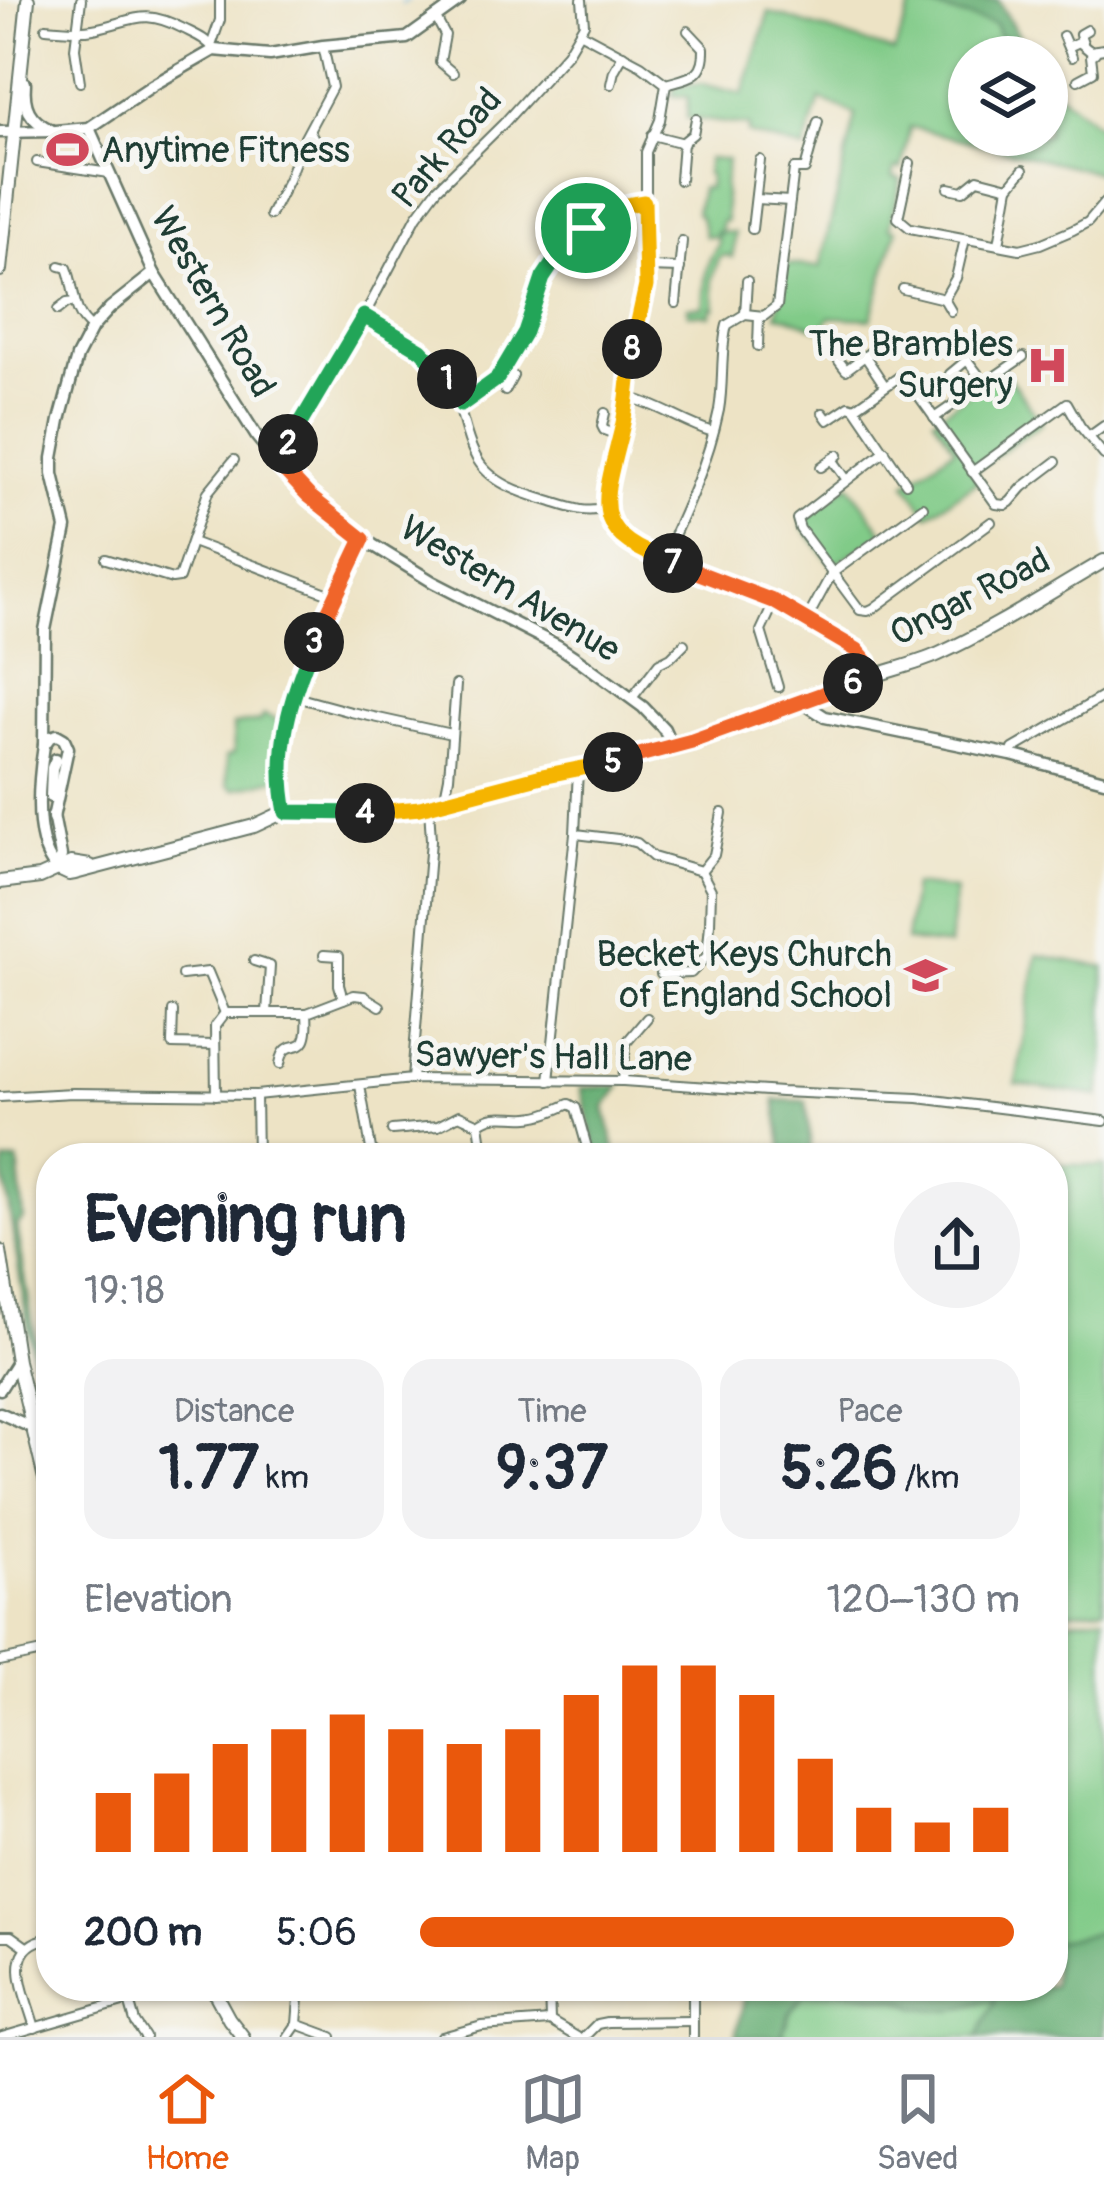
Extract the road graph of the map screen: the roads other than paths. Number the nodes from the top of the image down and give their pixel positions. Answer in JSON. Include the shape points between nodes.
{"nodes":[{"id":1,"x":28,"y":0,"type":"edge"},
{"id":2,"x":81,"y":0,"type":"edge"},
{"id":3,"x":220,"y":0,"type":"edge"},
{"id":4,"x":460,"y":0,"type":"edge"},
{"id":5,"x":582,"y":0,"type":"edge"},
{"id":6,"x":436,"y":18,"type":"junction"},
{"id":7,"x":46,"y":28,"type":"dead end"},
{"id":8,"x":1087,"y":30,"type":"dead end"},
{"id":9,"x":76,"y":31,"type":"junction"},
{"id":10,"x":688,"y":31,"type":"dead end"},
{"id":11,"x":580,"y":33,"type":"junction"},
{"id":12,"x":1084,"y":44,"type":"junction"},
{"id":13,"x":213,"y":46,"type":"junction"},
{"id":14,"x":323,"y":46,"type":"junction"},
{"id":15,"x":1068,"y":47,"type":"edge"},
{"id":16,"x":1100,"y":50,"type":"edge"},
{"id":17,"x":623,"y":55,"type":"junction"},
{"id":18,"x":21,"y":57,"type":"junction"},
{"id":19,"x":1099,"y":69,"type":"edge"},
{"id":20,"x":453,"y":73,"type":"dead end"},
{"id":21,"x":1078,"y":80,"type":"dead end"},
{"id":22,"x":80,"y":82,"type":"dead end"},
{"id":23,"x":611,"y":84,"type":"dead end"},
{"id":24,"x":666,"y":84,"type":"junction"},
{"id":25,"x":696,"y":119,"type":"dead end"},
{"id":26,"x":818,"y":122,"type":"dead end"},
{"id":27,"x":89,"y":128,"type":"junction"},
{"id":28,"x":309,"y":130,"type":"junction"},
{"id":29,"x":7,"y":131,"type":"edge"},
{"id":30,"x":56,"y":131,"type":"junction"},
{"id":31,"x":652,"y":135,"type":"junction"},
{"id":32,"x":684,"y":143,"type":"junction"},
{"id":33,"x":329,"y":153,"type":"dead end"},
{"id":34,"x":760,"y":160,"type":"dead end"},
{"id":35,"x":37,"y":162,"type":"dead end"},
{"id":36,"x":910,"y":164,"type":"dead end"},
{"id":37,"x":1023,"y":170,"type":"dead end"},
{"id":38,"x":110,"y":173,"type":"junction"},
{"id":39,"x":680,"y":180,"type":"dead end"},
{"id":40,"x":1009,"y":187,"type":"junction"},
{"id":41,"x":949,"y":188,"type":"dead end"},
{"id":42,"x":756,"y":199,"type":"junction"},
{"id":43,"x":790,"y":201,"type":"junction"},
{"id":44,"x":644,"y":202,"type":"junction"},
{"id":45,"x":1104,"y":203,"type":"edge"},
{"id":46,"x":270,"y":215,"type":"dead end"},
{"id":47,"x":752,"y":229,"type":"dead end"},
{"id":48,"x":965,"y":239,"type":"junction"},
{"id":49,"x":682,"y":241,"type":"dead end"},
{"id":50,"x":999,"y":244,"type":"junction"},
{"id":51,"x":60,"y":266,"type":"dead end"},
{"id":52,"x":647,"y":267,"type":"junction"},
{"id":53,"x":680,"y":268,"type":"junction"},
{"id":54,"x":0,"y":270,"type":"edge"},
{"id":55,"x":154,"y":273,"type":"junction"},
{"id":56,"x":747,"y":281,"type":"dead end"},
{"id":57,"x":903,"y":289,"type":"dead end"},
{"id":58,"x":944,"y":299,"type":"junction"},
{"id":59,"x":75,"y":302,"type":"junction"},
{"id":60,"x":676,"y":303,"type":"dead end"},
{"id":61,"x":58,"y":310,"type":"dead end"},
{"id":62,"x":951,"y":311,"type":"dead end"},
{"id":63,"x":745,"y":314,"type":"junction"},
{"id":64,"x":364,"y":316,"type":"junction"},
{"id":65,"x":759,"y":316,"type":"junction"},
{"id":66,"x":92,"y":328,"type":"junction"},
{"id":67,"x":873,"y":337,"type":"dead end"},
{"id":68,"x":954,"y":337,"type":"dead end"},
{"id":69,"x":758,"y":346,"type":"dead end"},
{"id":70,"x":865,"y":356,"type":"junction"},
{"id":71,"x":1023,"y":357,"type":"dead end"},
{"id":72,"x":967,"y":360,"type":"junction"},
{"id":73,"x":839,"y":362,"type":"dead end"},
{"id":74,"x":504,"y":369,"type":"junction"},
{"id":75,"x":950,"y":374,"type":"dead end"},
{"id":76,"x":984,"y":382,"type":"junction"},
{"id":77,"x":885,"y":386,"type":"junction"},
{"id":78,"x":505,"y":391,"type":"dead end"},
{"id":79,"x":627,"y":397,"type":"junction"},
{"id":80,"x":461,"y":405,"type":"junction"},
{"id":81,"x":855,"y":408,"type":"junction"},
{"id":82,"x":605,"y":413,"type":"dead end"},
{"id":83,"x":823,"y":413,"type":"dead end"},
{"id":84,"x":934,"y":418,"type":"junction"},
{"id":85,"x":1104,"y":426,"type":"edge"},
{"id":86,"x":713,"y":432,"type":"junction"},
{"id":87,"x":620,"y":436,"type":"junction"},
{"id":88,"x":1090,"y":436,"type":"junction"},
{"id":89,"x":885,"y":451,"type":"junction"},
{"id":90,"x":1104,"y":455,"type":"edge"},
{"id":91,"x":234,"y":460,"type":"dead end"},
{"id":92,"x":275,"y":460,"type":"junction"},
{"id":93,"x":1056,"y":463,"type":"dead end"},
{"id":94,"x":821,"y":467,"type":"dead end"},
{"id":95,"x":972,"y":472,"type":"junction"},
{"id":96,"x":847,"y":480,"type":"junction"},
{"id":97,"x":906,"y":483,"type":"dead end"},
{"id":98,"x":923,"y":507,"type":"dead end"},
{"id":99,"x":606,"y":508,"type":"junction"},
{"id":100,"x":991,"y":522,"type":"dead end"},
{"id":101,"x":363,"y":539,"type":"junction"},
{"id":102,"x":191,"y":542,"type":"junction"},
{"id":103,"x":106,"y":560,"type":"dead end"},
{"id":104,"x":663,"y":560,"type":"junction"},
{"id":105,"x":1104,"y":561,"type":"edge"},
{"id":106,"x":831,"y":574,"type":"junction"},
{"id":107,"x":335,"y":596,"type":"junction"},
{"id":108,"x":775,"y":602,"type":"junction"},
{"id":109,"x":806,"y":621,"type":"junction"},
{"id":110,"x":684,"y":644,"type":"dead end"},
{"id":111,"x":871,"y":675,"type":"junction"},
{"id":112,"x":456,"y":685,"type":"dead end"},
{"id":113,"x":778,"y":687,"type":"dead end"},
{"id":114,"x":292,"y":696,"type":"junction"},
{"id":115,"x":1104,"y":696,"type":"edge"},
{"id":116,"x":44,"y":697,"type":"junction"},
{"id":117,"x":632,"y":698,"type":"junction"},
{"id":118,"x":802,"y":702,"type":"junction"},
{"id":119,"x":451,"y":734,"type":"junction"},
{"id":120,"x":60,"y":736,"type":"junction"},
{"id":121,"x":672,"y":747,"type":"junction"},
{"id":122,"x":44,"y":748,"type":"junction"},
{"id":123,"x":1012,"y":754,"type":"junction"},
{"id":124,"x":61,"y":757,"type":"junction"},
{"id":125,"x":578,"y":769,"type":"junction"},
{"id":126,"x":1104,"y":780,"type":"edge"},
{"id":127,"x":436,"y":805,"type":"junction"},
{"id":128,"x":286,"y":812,"type":"junction"},
{"id":129,"x":722,"y":813,"type":"dead end"},
{"id":130,"x":575,"y":834,"type":"junction"},
{"id":131,"x":56,"y":868,"type":"junction"},
{"id":132,"x":701,"y":871,"type":"junction"},
{"id":133,"x":0,"y":882,"type":"edge"},
{"id":134,"x":324,"y":955,"type":"dead end"},
{"id":135,"x":254,"y":961,"type":"dead end"},
{"id":136,"x":661,"y":974,"type":"dead end"},
{"id":137,"x":182,"y":975,"type":"dead end"},
{"id":138,"x":343,"y":999,"type":"junction"},
{"id":139,"x":380,"y":1006,"type":"dead end"},
{"id":140,"x":173,"y":1011,"type":"dead end"},
{"id":141,"x":225,"y":1013,"type":"junction"},
{"id":142,"x":267,"y":1013,"type":"junction"},
{"id":143,"x":307,"y":1013,"type":"junction"},
{"id":144,"x":647,"y":1018,"type":"dead end"},
{"id":145,"x":215,"y":1045,"type":"junction"},
{"id":146,"x":280,"y":1064,"type":"dead end"},
{"id":147,"x":412,"y":1079,"type":"junction"},
{"id":148,"x":549,"y":1081,"type":"junction"},
{"id":149,"x":623,"y":1081,"type":"junction"},
{"id":150,"x":360,"y":1085,"type":"junction"},
{"id":151,"x":216,"y":1095,"type":"junction"},
{"id":152,"x":256,"y":1095,"type":"junction"},
{"id":153,"x":0,"y":1097,"type":"edge"},
{"id":154,"x":1104,"y":1121,"type":"edge"},
{"id":155,"x":479,"y":1124,"type":"junction"},
{"id":156,"x":392,"y":1130,"type":"dead end"},
{"id":157,"x":257,"y":1143,"type":"edge"},
{"id":158,"x":370,"y":1143,"type":"edge"},
{"id":159,"x":482,"y":1143,"type":"edge"},
{"id":160,"x":586,"y":1143,"type":"edge"},
{"id":161,"x":0,"y":1251,"type":"edge"},
{"id":162,"x":17,"y":1361,"type":"junction"},
{"id":163,"x":0,"y":1390,"type":"edge"},
{"id":164,"x":0,"y":1413,"type":"edge"},
{"id":165,"x":33,"y":1428,"type":"junction"},
{"id":166,"x":36,"y":1441,"type":"edge"},
{"id":167,"x":36,"y":1653,"type":"edge"},
{"id":168,"x":0,"y":1660,"type":"edge"},
{"id":169,"x":0,"y":1936,"type":"edge"},
{"id":170,"x":36,"y":1940,"type":"edge"},
{"id":171,"x":25,"y":1946,"type":"junction"},
{"id":172,"x":126,"y":2001,"type":"edge"},
{"id":173,"x":129,"y":2001,"type":"edge"},
{"id":174,"x":220,"y":2001,"type":"edge"},
{"id":175,"x":299,"y":2001,"type":"edge"},
{"id":176,"x":549,"y":2001,"type":"edge"},
{"id":177,"x":693,"y":2001,"type":"edge"},
{"id":178,"x":550,"y":2021,"type":"junction"},
{"id":179,"x":693,"y":2021,"type":"junction"},
{"id":180,"x":297,"y":2024,"type":"junction"},
{"id":181,"x":35,"y":2027,"type":"junction"},
{"id":182,"x":2,"y":2037,"type":"edge"},
{"id":183,"x":145,"y":2037,"type":"edge"},
{"id":184,"x":243,"y":2037,"type":"edge"},
{"id":185,"x":288,"y":2037,"type":"edge"},
{"id":186,"x":332,"y":2037,"type":"edge"},
{"id":187,"x":442,"y":2037,"type":"edge"},
{"id":188,"x":580,"y":2037,"type":"edge"},
{"id":189,"x":693,"y":2037,"type":"edge"}],
"edges":[{"from":1,"to":18,"type":"main road"},
{"from":2,"to":9,"type":"street"},
{"from":3,"to":13,"type":"street"},
{"from":4,"to":6,"type":"street"},
{"from":5,"to":11,"type":"street"},
{"from":6,"to":14,"type":"street","via":[[407,38]]},
{"from":6,"to":20,"type":"street","via":[[445,35],[440,62]]},
{"from":7,"to":9,"type":"street"},
{"from":8,"to":12,"type":"street","via":[[1080,34]]},
{"from":9,"to":13,"type":"street","via":[[147,16]]},
{"from":9,"to":22,"type":"street"},
{"from":10,"to":24,"type":"street","via":[[704,48],[699,72]]},
{"from":11,"to":17,"type":"street"},
{"from":11,"to":64,"type":"street","name":"Park Road","via":[[425,203]]},
{"from":12,"to":15,"type":"street"},
{"from":12,"to":16,"type":"street"},
{"from":13,"to":14,"type":"street","via":[[270,56]]},
{"from":13,"to":27,"type":"street"},
{"from":14,"to":28,"type":"street","via":[[332,88]]},
{"from":16,"to":19,"type":"street","via":[[1091,56]]},
{"from":17,"to":23,"type":"street"},
{"from":17,"to":24,"type":"street"},
{"from":18,"to":29,"type":"main road"},
{"from":18,"to":30,"type":"street","via":[[27,110]]},
{"from":19,"to":21,"type":"street"},
{"from":24,"to":31,"type":"street"},
{"from":25,"to":32,"type":"street"},
{"from":26,"to":43,"type":"street","via":[[805,169],[794,169]]},
{"from":27,"to":30,"type":"street"},
{"from":27,"to":38,"type":"street","name":"Western Road"},
{"from":28,"to":33,"type":"street"},
{"from":28,"to":46,"type":"street"},
{"from":29,"to":30,"type":"street"},
{"from":29,"to":54,"type":"main road"},
{"from":31,"to":32,"type":"street"},
{"from":31,"to":44,"type":"street"},
{"from":32,"to":39,"type":"street"},
{"from":34,"to":42,"type":"street"},
{"from":35,"to":38,"type":"street"},
{"from":36,"to":48,"type":"street","via":[[898,218]]},
{"from":37,"to":40,"type":"street"},
{"from":38,"to":55,"type":"street","name":"Western Road"},
{"from":40,"to":41,"type":"street","via":[[978,179],[963,191]]},
{"from":40,"to":50,"type":"street"},
{"from":42,"to":43,"type":"street"},
{"from":42,"to":47,"type":"street"},
{"from":43,"to":65,"type":"street","via":[[777,306]]},
{"from":44,"to":52,"type":"street"},
{"from":44,"to":74,"type":"street","via":[[602,214],[557,257]]},
{"from":45,"to":50,"type":"street","via":[[1088,222],[1040,244]]},
{"from":48,"to":50,"type":"street"},
{"from":48,"to":58,"type":"street"},
{"from":49,"to":53,"type":"street"},
{"from":51,"to":59,"type":"street"},
{"from":52,"to":53,"type":"street"},
{"from":52,"to":79,"type":"street"},
{"from":53,"to":60,"type":"street"},
{"from":55,"to":66,"type":"street"},
{"from":55,"to":92,"type":"street","name":"Western Road"},
{"from":56,"to":63,"type":"street"},
{"from":57,"to":58,"type":"street"},
{"from":58,"to":62,"type":"street"},
{"from":59,"to":61,"type":"street"},
{"from":59,"to":66,"type":"street"},
{"from":63,"to":65,"type":"street"},
{"from":63,"to":86,"type":"street","via":[[727,325],[719,348]]},
{"from":64,"to":80,"type":"street","via":[[421,350]]},
{"from":64,"to":92,"type":"street","name":"Park Road"},
{"from":65,"to":69,"type":"street"},
{"from":66,"to":116,"type":"street","via":[[77,357],[53,458],[67,528],[45,630]]},
{"from":67,"to":70,"type":"street","via":[[879,346]]},
{"from":68,"to":72,"type":"street"},
{"from":70,"to":73,"type":"street","via":[[846,370]]},
{"from":70,"to":77,"type":"street"},
{"from":71,"to":76,"type":"street"},
{"from":72,"to":75,"type":"street"},
{"from":72,"to":76,"type":"street"},
{"from":74,"to":78,"type":"street","via":[[513,376]]},
{"from":74,"to":80,"type":"street"},
{"from":76,"to":84,"type":"street"},
{"from":77,"to":81,"type":"street"},
{"from":77,"to":84,"type":"street","via":[[903,374]]},
{"from":79,"to":86,"type":"street"},
{"from":79,"to":87,"type":"street"},
{"from":80,"to":99,"type":"street","via":[[474,454],[502,482],[584,512]]},
{"from":81,"to":83,"type":"street","via":[[828,420]]},
{"from":81,"to":89,"type":"street"},
{"from":82,"to":87,"type":"street","via":[[604,430]]},
{"from":84,"to":95,"type":"street"},
{"from":85,"to":88,"type":"street"},
{"from":86,"to":104,"type":"street"},
{"from":87,"to":99,"type":"street"},
{"from":88,"to":90,"type":"street"},
{"from":88,"to":95,"type":"street","via":[[1067,403]]},
{"from":89,"to":96,"type":"street"},
{"from":89,"to":97,"type":"street"},
{"from":91,"to":102,"type":"street","via":[[209,490]]},
{"from":92,"to":101,"type":"street","name":"Western Road"},
{"from":93,"to":95,"type":"street","via":[[1000,505]]},
{"from":94,"to":96,"type":"street","via":[[835,457]]},
{"from":96,"to":106,"type":"street","via":[[797,519]]},
{"from":98,"to":106,"type":"street"},
{"from":99,"to":104,"type":"street","via":[[625,538]]},
{"from":100,"to":106,"type":"street","via":[[868,611]]},
{"from":101,"to":107,"type":"street"},
{"from":101,"to":117,"type":"street","name":"Western Avenue","via":[[559,646]]},
{"from":102,"to":103,"type":"street","via":[[176,580]]},
{"from":102,"to":107,"type":"street"},
{"from":104,"to":108,"type":"street"},
{"from":105,"to":111,"type":"main road","name":"Ongar Road","via":[[940,653]]},
{"from":106,"to":109,"type":"street"},
{"from":107,"to":114,"type":"street"},
{"from":108,"to":109,"type":"street"},
{"from":108,"to":113,"type":"street","via":[[761,631]]},
{"from":109,"to":111,"type":"street","via":[[862,654]]},
{"from":110,"to":117,"type":"street"},
{"from":111,"to":118,"type":"main road","name":"Ongar Road"},
{"from":112,"to":119,"type":"street"},
{"from":114,"to":119,"type":"street"},
{"from":114,"to":128,"type":"street","via":[[283,752]]},
{"from":115,"to":123,"type":"street"},
{"from":116,"to":120,"type":"street"},
{"from":116,"to":122,"type":"street"},
{"from":117,"to":121,"type":"street","name":"Western Avenue"},
{"from":118,"to":121,"type":"main road","name":"Ongar Road"},
{"from":118,"to":123,"type":"street","via":[[824,717]]},
{"from":119,"to":127,"type":"street","via":[[449,777]]},
{"from":120,"to":122,"type":"street"},
{"from":120,"to":124,"type":"street","via":[[67,745]]},
{"from":121,"to":125,"type":"main road","name":"Ongar Road"},
{"from":122,"to":124,"type":"street"},
{"from":122,"to":131,"type":"street","via":[[40,820]]},
{"from":123,"to":126,"type":"street"},
{"from":124,"to":131,"type":"street","via":[[51,773]]},
{"from":125,"to":127,"type":"main road","name":"Ongar Road"},
{"from":125,"to":130,"type":"street"},
{"from":127,"to":128,"type":"main road","name":"Ongar Road"},
{"from":127,"to":147,"type":"street"},
{"from":128,"to":131,"type":"main road","name":"Ongar Road","via":[[69,874]]},
{"from":129,"to":132,"type":"street","via":[[719,839]]},
{"from":130,"to":132,"type":"street","via":[[637,843],[653,857]]},
{"from":130,"to":148,"type":"street"},
{"from":131,"to":133,"type":"main road","name":"Ongar Road"},
{"from":132,"to":136,"type":"street","via":[[711,890],[706,956],[691,973]]},
{"from":134,"to":138,"type":"street","via":[[339,956]]},
{"from":135,"to":142,"type":"street","via":[[269,966]]},
{"from":137,"to":141,"type":"street","via":[[208,972]]},
{"from":138,"to":139,"type":"street","via":[[364,996]]},
{"from":138,"to":143,"type":"street"},
{"from":140,"to":145,"type":"street","via":[[172,1044]]},
{"from":141,"to":142,"type":"street"},
{"from":141,"to":145,"type":"street"},
{"from":142,"to":143,"type":"street"},
{"from":143,"to":146,"type":"street","via":[[308,1036],[283,1052]]},
{"from":144,"to":149,"type":"street","via":[[626,1043]]},
{"from":145,"to":151,"type":"street"},
{"from":147,"to":148,"type":"street","name":"Sawyer's Hall Lane"},
{"from":147,"to":150,"type":"street","name":"Sawyer's Hall Lane"},
{"from":148,"to":149,"type":"street","name":"Sawyer's Hall Lane"},
{"from":149,"to":154,"type":"street","name":"Sawyer's Hall Lane","via":[[919,1098]]},
{"from":150,"to":152,"type":"street","name":"Sawyer's Hall Lane"},
{"from":150,"to":158,"type":"street"},
{"from":151,"to":152,"type":"street","name":"Sawyer's Hall Lane"},
{"from":151,"to":153,"type":"street","name":"Sawyer's Hall Lane"},
{"from":152,"to":157,"type":"street"},
{"from":155,"to":156,"type":"street","via":[[459,1115],[438,1126]]},
{"from":155,"to":159,"type":"street"},
{"from":155,"to":160,"type":"street","via":[[569,1104]]},
{"from":161,"to":162,"type":"main road"},
{"from":162,"to":163,"type":"street"},
{"from":162,"to":165,"type":"main road"},
{"from":164,"to":165,"type":"street"},
{"from":165,"to":166,"type":"main road"},
{"from":167,"to":168,"type":"street"},
{"from":169,"to":171,"type":"street"},
{"from":170,"to":171,"type":"street"},
{"from":171,"to":181,"type":"street","via":[[18,1966]]},
{"from":172,"to":181,"type":"street"},
{"from":173,"to":183,"type":"street"},
{"from":174,"to":184,"type":"main road"},
{"from":175,"to":180,"type":"street"},
{"from":176,"to":178,"type":"street"},
{"from":177,"to":179,"type":"street"},
{"from":178,"to":187,"type":"street"},
{"from":178,"to":188,"type":"street"},
{"from":179,"to":188,"type":"street","via":[[607,2022]]},
{"from":179,"to":189,"type":"street"},
{"from":180,"to":185,"type":"street"},
{"from":180,"to":186,"type":"street"},
{"from":181,"to":182,"type":"street"}]}
